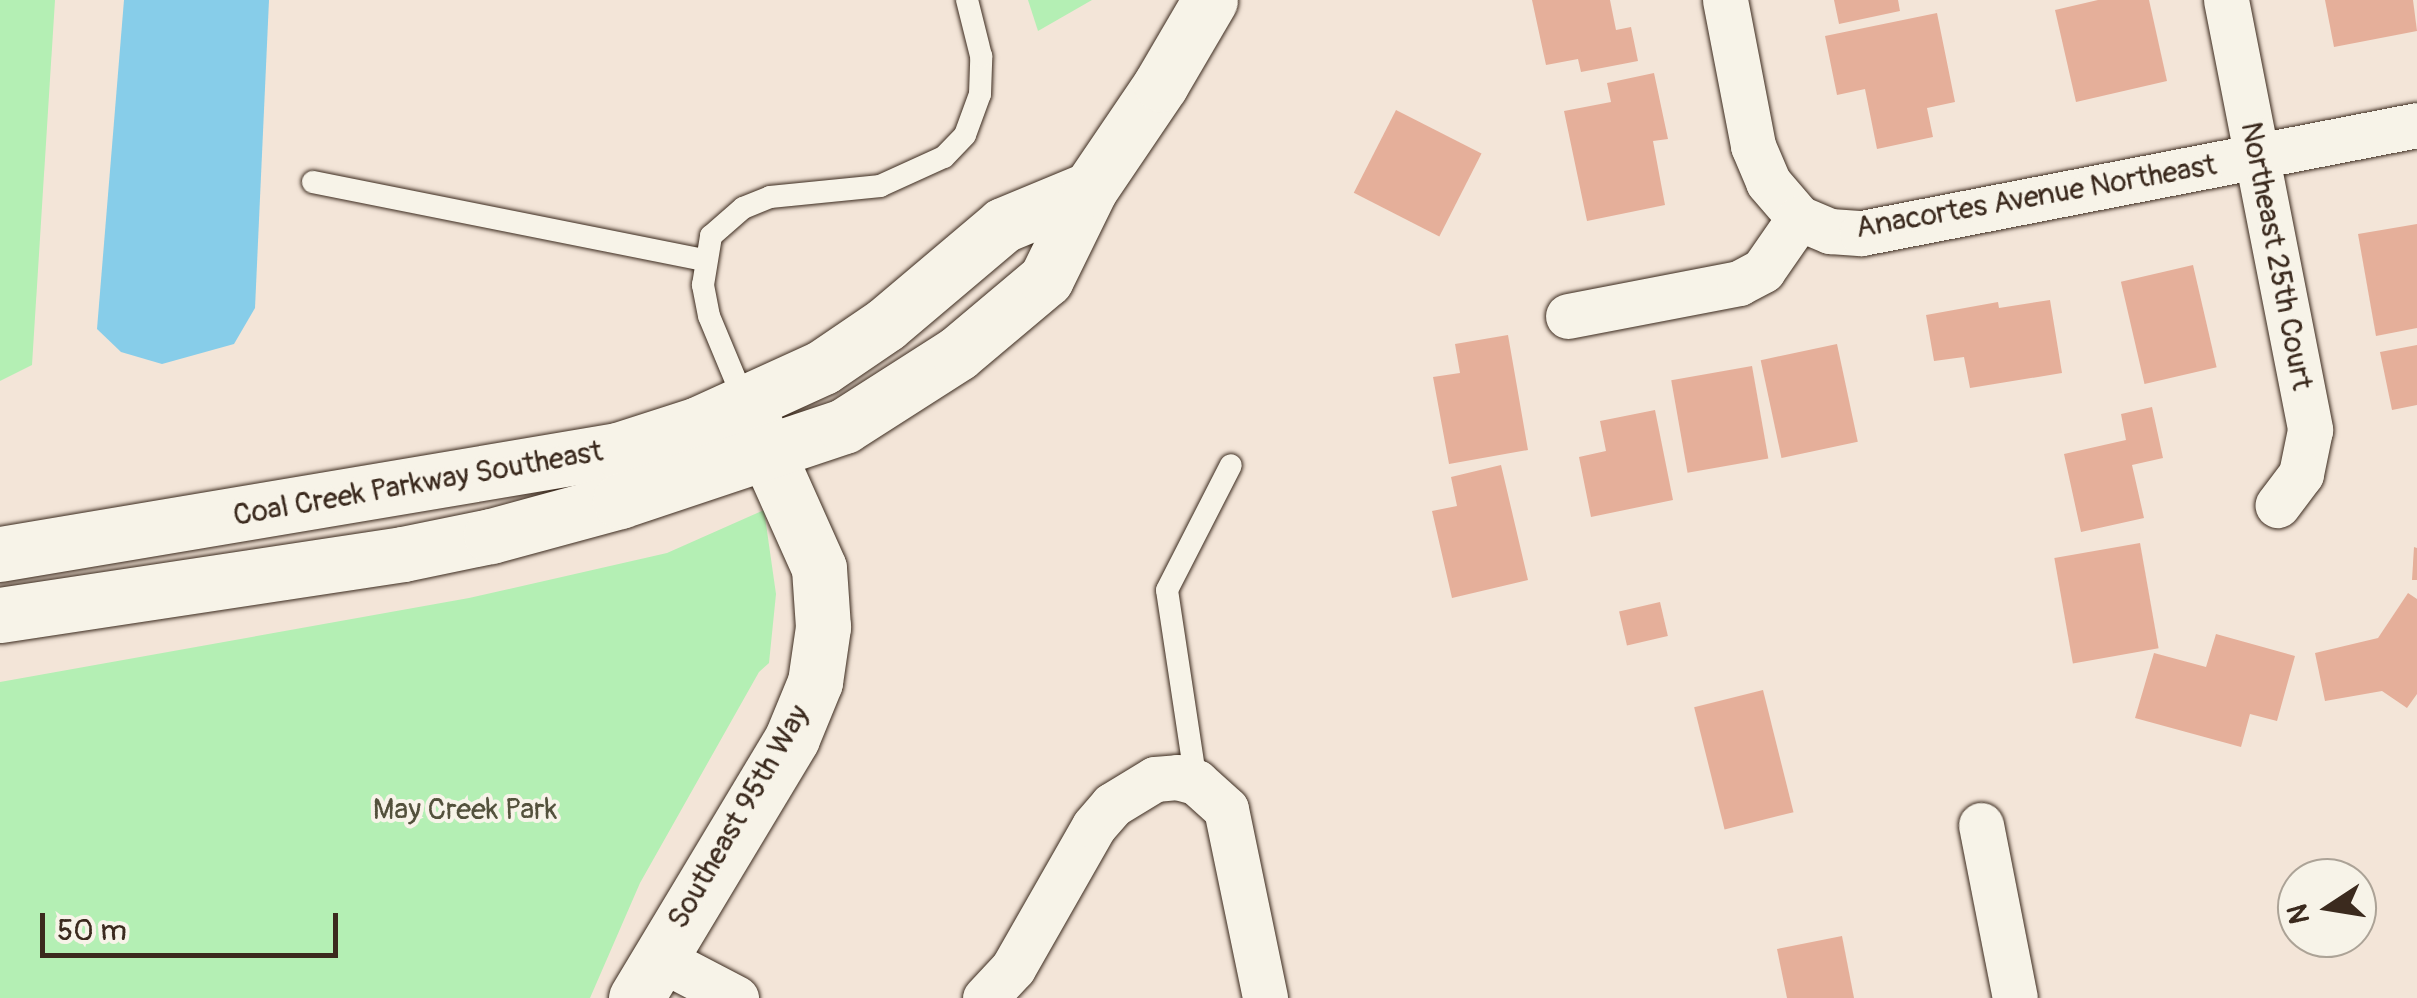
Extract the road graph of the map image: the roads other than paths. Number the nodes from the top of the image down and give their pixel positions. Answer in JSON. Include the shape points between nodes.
{"nodes":[{"id":1,"x":967,"y":0,"type":"edge"},
{"id":2,"x":1210,"y":0,"type":"edge"},
{"id":3,"x":1725,"y":0,"type":"edge"},
{"id":4,"x":2226,"y":0,"type":"edge"},
{"id":5,"x":2417,"y":125,"type":"edge"},
{"id":6,"x":2258,"y":156,"type":"junction"},
{"id":7,"x":313,"y":182,"type":"dead end"},
{"id":8,"x":1090,"y":190,"type":"junction"},
{"id":9,"x":1800,"y":218,"type":"junction"},
{"id":10,"x":704,"y":260,"type":"junction"},
{"id":11,"x":1568,"y":316,"type":"dead end"},
{"id":12,"x":746,"y":405,"type":"junction"},
{"id":13,"x":768,"y":454,"type":"junction"},
{"id":14,"x":1230,"y":464,"type":"dead end"},
{"id":15,"x":2278,"y":504,"type":"dead end"},
{"id":16,"x":0,"y":554,"type":"edge"},
{"id":17,"x":0,"y":615,"type":"edge"},
{"id":18,"x":1196,"y":782,"type":"junction"},
{"id":19,"x":1980,"y":824,"type":"dead end"},
{"id":20,"x":647,"y":978,"type":"edge"},
{"id":21,"x":736,"y":998,"type":"edge"},
{"id":22,"x":985,"y":998,"type":"edge"},
{"id":23,"x":1265,"y":998,"type":"edge"},
{"id":24,"x":2016,"y":998,"type":"edge"}],
"edges":[{"from":1,"to":10,"type":"lane","via":[[981,56],[980,94],[965,134],[944,157],[880,186],[818,189],[743,208],[711,236]]},
{"from":2,"to":8,"type":"main road","name":"Coal Creek Parkway Southeast"},
{"from":3,"to":9,"type":"street","via":[[1753,146],[1768,182]]},
{"from":4,"to":6,"type":"street","name":"Northeast 25th Court"},
{"from":5,"to":6,"type":"street","name":"Anacortes Avenue Northeast"},
{"from":6,"to":9,"type":"street","name":"Anacortes Avenue Northeast","via":[[1862,233],[1830,231]]},
{"from":6,"to":15,"type":"street","name":"Northeast 25th Court","via":[[2310,430],[2301,474]]},
{"from":7,"to":10,"type":"lane"},
{"from":8,"to":12,"type":"main road","name":"Coal Creek Parkway Southeast","via":[[1003,225],[886,324],[823,367]]},
{"from":8,"to":13,"type":"main road","name":"Coal Creek Parkway Southeast","via":[[1046,280],[972,341],[844,426]]},
{"from":9,"to":11,"type":"street","via":[[1763,270],[1739,283]]},
{"from":10,"to":12,"type":"lane","via":[[709,316]]},
{"from":12,"to":13,"type":"main road","name":"Southeast 95th Way"},
{"from":12,"to":16,"type":"main road","name":"Coal Creek Parkway Southeast","via":[[618,450]]},
{"from":13,"to":17,"type":"main road","name":"Coal Creek Parkway Southeast","via":[[491,536]]},
{"from":13,"to":20,"type":"main road","name":"Southeast 95th Way","via":[[819,568],[823,627],[814,682],[792,738]]},
{"from":14,"to":18,"type":"lane","via":[[1167,590]]},
{"from":18,"to":22,"type":"street","via":[[1154,779],[1112,805],[1014,968]]},
{"from":18,"to":23,"type":"street","via":[[1226,809],[1234,828]]},
{"from":19,"to":24,"type":"street"},
{"from":20,"to":21,"type":"street"}]}
